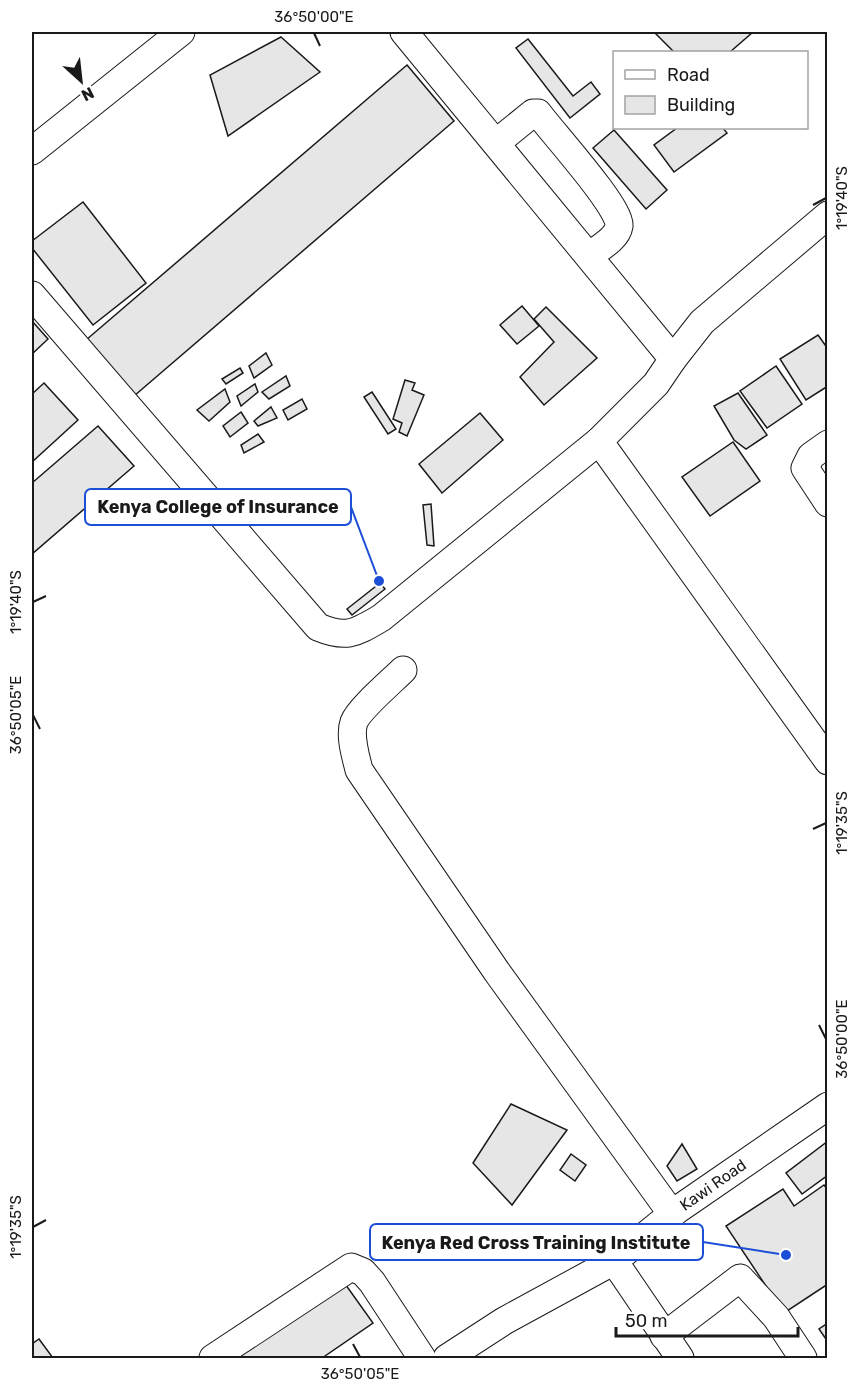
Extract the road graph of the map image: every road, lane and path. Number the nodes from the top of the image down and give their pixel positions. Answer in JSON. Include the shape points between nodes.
{"nodes":[{"id":1,"x":181,"y":32,"type":"edge"},
{"id":2,"x":404,"y":32,"type":"edge"},
{"id":3,"x":496,"y":143,"type":"junction"},
{"id":4,"x":32,"y":151,"type":"edge"},
{"id":5,"x":828,"y":215,"type":"edge"},
{"id":6,"x":590,"y":255,"type":"junction"},
{"id":7,"x":32,"y":295,"type":"edge"},
{"id":8,"x":673,"y":359,"type":"junction"},
{"id":9,"x":599,"y":441,"type":"junction"},
{"id":10,"x":828,"y":444,"type":"edge"},
{"id":11,"x":828,"y":504,"type":"edge"},
{"id":12,"x":404,"y":670,"type":"dead end"},
{"id":13,"x":828,"y":761,"type":"edge"},
{"id":14,"x":828,"y":1106,"type":"edge"},
{"id":15,"x":672,"y":1214,"type":"junction"},
{"id":16,"x":614,"y":1261,"type":"junction"},
{"id":17,"x":664,"y":1336,"type":"junction"},
{"id":18,"x":213,"y":1359,"type":"edge"},
{"id":19,"x":422,"y":1359,"type":"edge"},
{"id":20,"x":447,"y":1359,"type":"edge"},
{"id":21,"x":680,"y":1359,"type":"edge"},
{"id":22,"x":802,"y":1359,"type":"edge"}],
"edges":[{"from":1,"to":4,"type":"street"},
{"from":2,"to":3,"type":"street"},
{"from":3,"to":6,"type":"street"},
{"from":3,"to":6,"type":"street","via":[[538,113],[604,194],[620,221],[612,238]]},
{"from":5,"to":8,"type":"street","via":[[702,322]]},
{"from":6,"to":8,"type":"street"},
{"from":7,"to":9,"type":"street","via":[[318,627],[339,636],[357,632],[381,618]]},
{"from":8,"to":9,"type":"street","via":[[656,384]]},
{"from":9,"to":13,"type":"street"},
{"from":10,"to":11,"type":"street","via":[[811,456],[805,468]]},
{"from":12,"to":15,"type":"street","via":[[354,722],[359,770],[497,972]]},
{"from":14,"to":15,"type":"street","name":"Kawi Road"},
{"from":15,"to":16,"type":"street","name":"Kawi Road"},
{"from":16,"to":17,"type":"street"},
{"from":16,"to":20,"type":"street","name":"Kawi Road","via":[[504,1321]]},
{"from":17,"to":21,"type":"street"},
{"from":17,"to":22,"type":"street","via":[[740,1278],[776,1317]]},
{"from":18,"to":19,"type":"street","via":[[351,1267],[372,1282]]}]}
